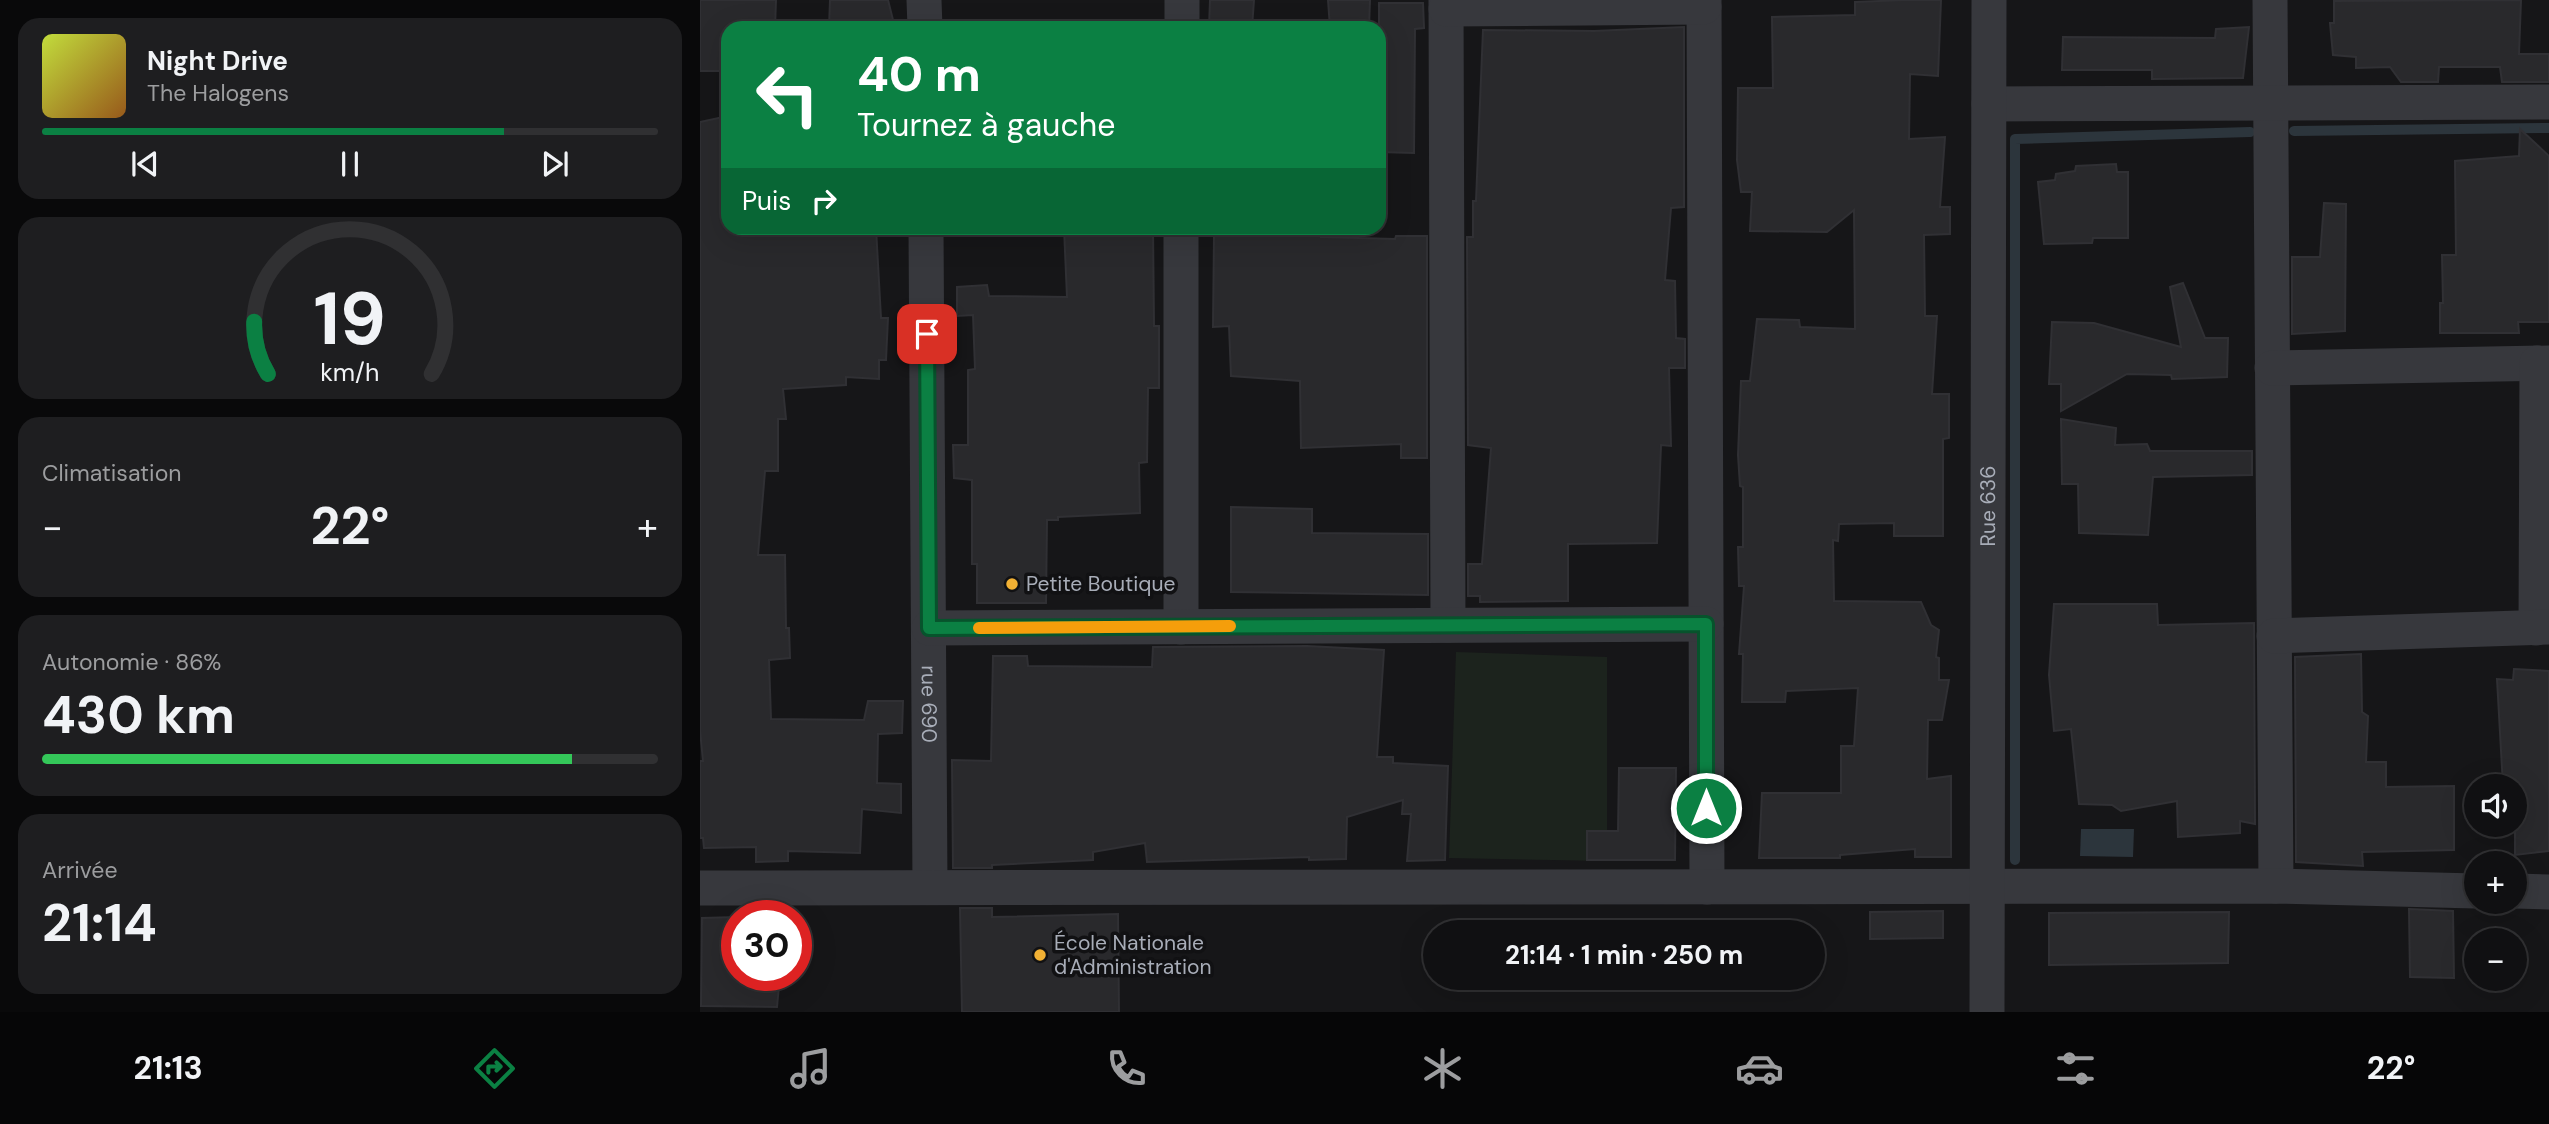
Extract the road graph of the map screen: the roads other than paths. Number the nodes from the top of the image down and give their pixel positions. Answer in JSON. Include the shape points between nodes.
{"nodes":[{"id":1,"x":925,"y":0,"type":"edge"},
{"id":2,"x":1182,"y":0,"type":"edge"},
{"id":3,"x":1989,"y":0,"type":"edge"},
{"id":4,"x":2270,"y":0,"type":"edge"},
{"id":5,"x":1704,"y":4,"type":"edge"},
{"id":6,"x":1446,"y":5,"type":"edge"},
{"id":7,"x":925,"y":21,"type":"edge"},
{"id":8,"x":1182,"y":21,"type":"edge"},
{"id":9,"x":2549,"y":102,"type":"edge"},
{"id":10,"x":2270,"y":103,"type":"junction"},
{"id":11,"x":1989,"y":104,"type":"junction"},
{"id":12,"x":926,"y":235,"type":"edge"},
{"id":13,"x":1181,"y":235,"type":"edge"},
{"id":14,"x":2543,"y":363,"type":"edge"},
{"id":15,"x":2272,"y":368,"type":"junction"},
{"id":16,"x":1706,"y":624,"type":"junction"},
{"id":17,"x":1448,"y":625,"type":"junction"},
{"id":18,"x":1181,"y":627,"type":"junction"},
{"id":19,"x":2542,"y":627,"type":"edge"},
{"id":20,"x":929,"y":628,"type":"junction"},
{"id":21,"x":2274,"y":636,"type":"junction"},
{"id":22,"x":1987,"y":886,"type":"junction"},
{"id":23,"x":2276,"y":886,"type":"junction"},
{"id":24,"x":930,"y":887,"type":"junction"},
{"id":25,"x":1707,"y":887,"type":"junction"},
{"id":26,"x":700,"y":888,"type":"edge"},
{"id":27,"x":2464,"y":891,"type":"edge"},
{"id":28,"x":2527,"y":891,"type":"edge"},
{"id":29,"x":2549,"y":892,"type":"edge"},
{"id":30,"x":1987,"y":1012,"type":"edge"}],
"edges":[{"from":1,"to":7,"type":"street"},
{"from":2,"to":8,"type":"street"},
{"from":3,"to":11,"type":"street","name":"Rue 636"},
{"from":4,"to":10,"type":"street"},
{"from":5,"to":6,"type":"street"},
{"from":5,"to":16,"type":"street"},
{"from":6,"to":17,"type":"street"},
{"from":9,"to":10,"type":"street"},
{"from":10,"to":11,"type":"street"},
{"from":10,"to":15,"type":"street"},
{"from":11,"to":22,"type":"street","name":"Rue 636"},
{"from":12,"to":20,"type":"street","name":"rue 690"},
{"from":13,"to":18,"type":"street"},
{"from":14,"to":15,"type":"street"},
{"from":14,"to":19,"type":"street"},
{"from":15,"to":21,"type":"street"},
{"from":16,"to":17,"type":"street"},
{"from":16,"to":25,"type":"street"},
{"from":17,"to":18,"type":"street"},
{"from":18,"to":20,"type":"street"},
{"from":19,"to":21,"type":"street"},
{"from":20,"to":24,"type":"street","name":"rue 690"},
{"from":21,"to":23,"type":"street"},
{"from":22,"to":23,"type":"street"},
{"from":22,"to":25,"type":"street"},
{"from":22,"to":30,"type":"street","name":"Rue 636"},
{"from":23,"to":27,"type":"street"},
{"from":24,"to":25,"type":"street"},
{"from":24,"to":26,"type":"street"},
{"from":28,"to":29,"type":"street"}]}
